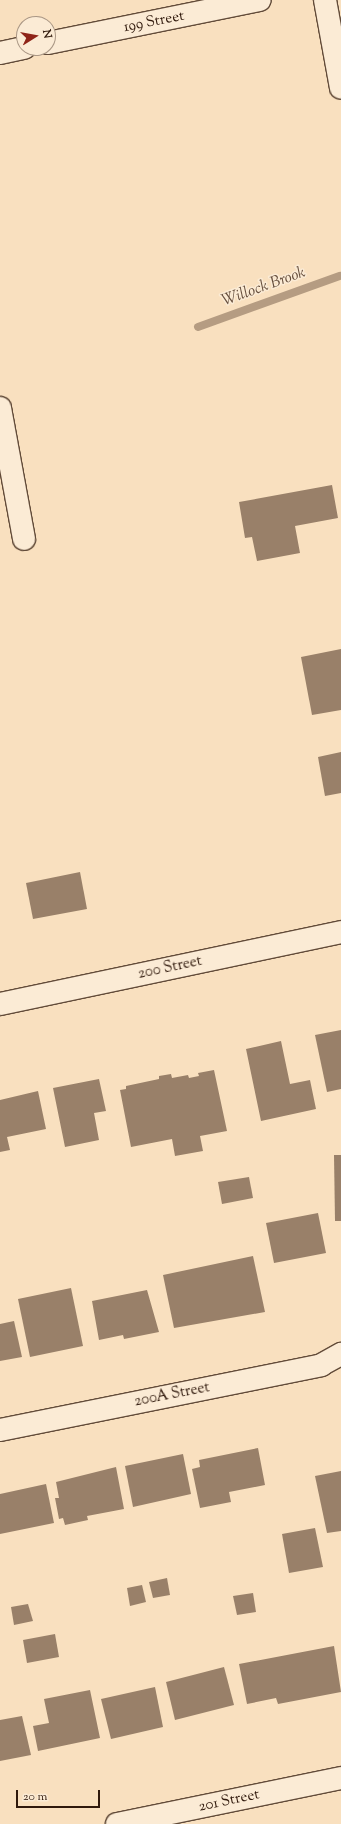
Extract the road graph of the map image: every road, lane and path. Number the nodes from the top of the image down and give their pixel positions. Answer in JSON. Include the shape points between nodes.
{"nodes":[{"id":1,"x":260,"y":0,"type":"edge"},
{"id":2,"x":325,"y":0,"type":"edge"},
{"id":3,"x":56,"y":41,"type":"edge"},
{"id":4,"x":16,"y":50,"type":"edge"},
{"id":5,"x":0,"y":53,"type":"edge"},
{"id":6,"x":341,"y":88,"type":"edge"},
{"id":7,"x":0,"y":408,"type":"edge"},
{"id":8,"x":24,"y":539,"type":"dead end"},
{"id":9,"x":341,"y":932,"type":"edge"},
{"id":10,"x":0,"y":1004,"type":"edge"},
{"id":11,"x":341,"y":1354,"type":"edge"},
{"id":12,"x":0,"y":1430,"type":"edge"},
{"id":13,"x":341,"y":1778,"type":"edge"},
{"id":14,"x":117,"y":1824,"type":"edge"}],
"edges":[{"from":1,"to":3,"type":"street","name":"199 Street"},
{"from":2,"to":6,"type":"street"},
{"from":4,"to":5,"type":"street"},
{"from":7,"to":8,"type":"street"},
{"from":9,"to":10,"type":"street","name":"200 Street"},
{"from":11,"to":12,"type":"street","name":"200A Street","via":[[321,1365]]},
{"from":13,"to":14,"type":"street","name":"201 Street"}]}
